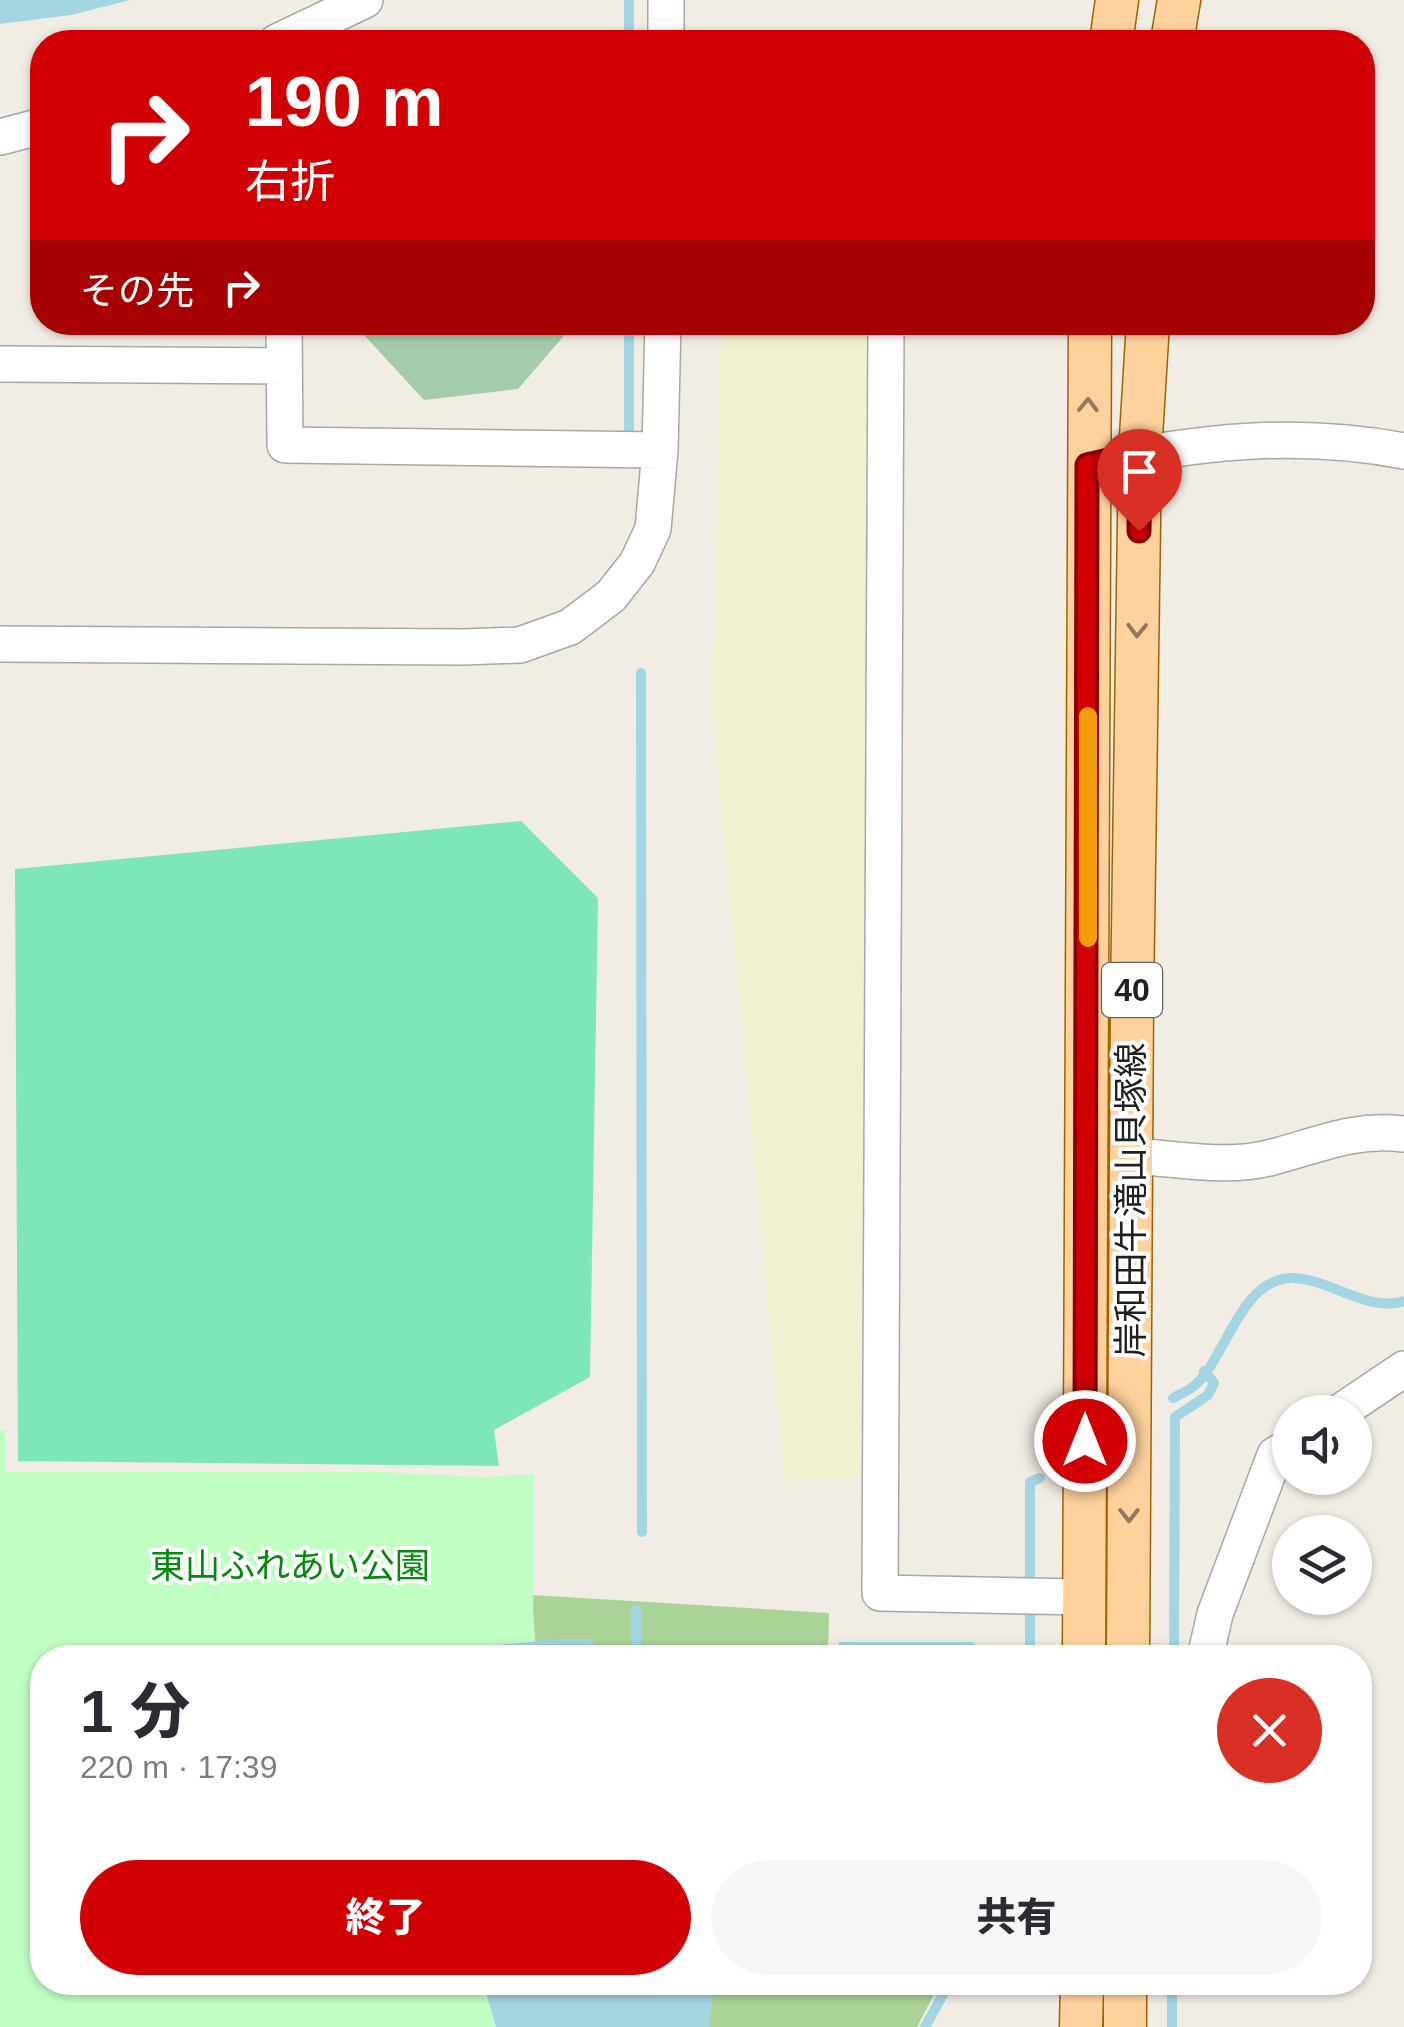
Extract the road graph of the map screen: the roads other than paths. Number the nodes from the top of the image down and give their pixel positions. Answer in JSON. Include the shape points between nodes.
{"nodes":[{"id":1,"x":365,"y":0,"type":"edge"},
{"id":2,"x":666,"y":0,"type":"edge"},
{"id":3,"x":1117,"y":0,"type":"edge"},
{"id":4,"x":1179,"y":0,"type":"edge"},
{"id":5,"x":306,"y":30,"type":"edge"},
{"id":6,"x":666,"y":30,"type":"edge"},
{"id":7,"x":1113,"y":30,"type":"edge"},
{"id":8,"x":1174,"y":30,"type":"edge"},
{"id":9,"x":30,"y":129,"type":"edge"},
{"id":10,"x":0,"y":137,"type":"edge"},
{"id":11,"x":284,"y":335,"type":"edge"},
{"id":12,"x":662,"y":335,"type":"edge"},
{"id":13,"x":886,"y":335,"type":"edge"},
{"id":14,"x":1090,"y":335,"type":"edge"},
{"id":15,"x":1147,"y":335,"type":"edge"},
{"id":16,"x":0,"y":364,"type":"edge"},
{"id":17,"x":284,"y":366,"type":"junction"},
{"id":18,"x":660,"y":450,"type":"junction"},
{"id":19,"x":1404,"y":451,"type":"edge"},
{"id":20,"x":1140,"y":453,"type":"junction"},
{"id":21,"x":1087,"y":465,"type":"junction"},
{"id":22,"x":0,"y":644,"type":"edge"},
{"id":23,"x":1404,"y":1134,"type":"edge"},
{"id":24,"x":1130,"y":1156,"type":"junction"},
{"id":25,"x":1404,"y":1370,"type":"edge"},
{"id":26,"x":1366,"y":1395,"type":"edge"},
{"id":27,"x":1272,"y":1464,"type":"edge"},
{"id":28,"x":1084,"y":1597,"type":"junction"},
{"id":29,"x":1084,"y":1645,"type":"edge"},
{"id":30,"x":1128,"y":1645,"type":"edge"},
{"id":31,"x":1208,"y":1645,"type":"edge"},
{"id":32,"x":1082,"y":1995,"type":"edge"},
{"id":33,"x":1125,"y":1995,"type":"edge"},
{"id":34,"x":1081,"y":2027,"type":"edge"},
{"id":35,"x":1125,"y":2027,"type":"edge"}],
"edges":[{"from":1,"to":5,"type":"street"},
{"from":2,"to":6,"type":"street"},
{"from":3,"to":7,"type":"main road"},
{"from":4,"to":8,"type":"main road"},
{"from":9,"to":10,"type":"street"},
{"from":11,"to":17,"type":"street"},
{"from":12,"to":18,"type":"street"},
{"from":13,"to":28,"type":"street","via":[[880,1593]]},
{"from":21,"to":14,"type":"main road","name":"岸和田牛滝山貝塚線","number":"40","one_way":true},
{"from":15,"to":20,"type":"main road","name":"岸和田牛滝山貝塚線","number":"40"},
{"from":16,"to":17,"type":"street"},
{"from":17,"to":18,"type":"street","via":[[284,444]]},
{"from":18,"to":22,"type":"street","via":[[653,529],[637,563],[612,596],[570,627],[520,645]]},
{"from":19,"to":20,"type":"street","via":[[1300,437]]},
{"from":20,"to":21,"type":"street"},
{"from":20,"to":24,"type":"main road","name":"岸和田牛滝山貝塚線","number":"40","one_way":true},
{"from":21,"to":28,"type":"main road","name":"岸和田牛滝山貝塚線","number":"40"},
{"from":23,"to":24,"type":"street","via":[[1318,1141],[1267,1159],[1233,1162]]},
{"from":24,"to":30,"type":"main road","name":"岸和田牛滝山貝塚線","number":"40","one_way":true},
{"from":25,"to":26,"type":"street"},
{"from":27,"to":31,"type":"street"},
{"from":28,"to":29,"type":"main road","name":"岸和田牛滝山貝塚線","number":"40"},
{"from":32,"to":34,"type":"main road"},
{"from":33,"to":35,"type":"main road"}]}
